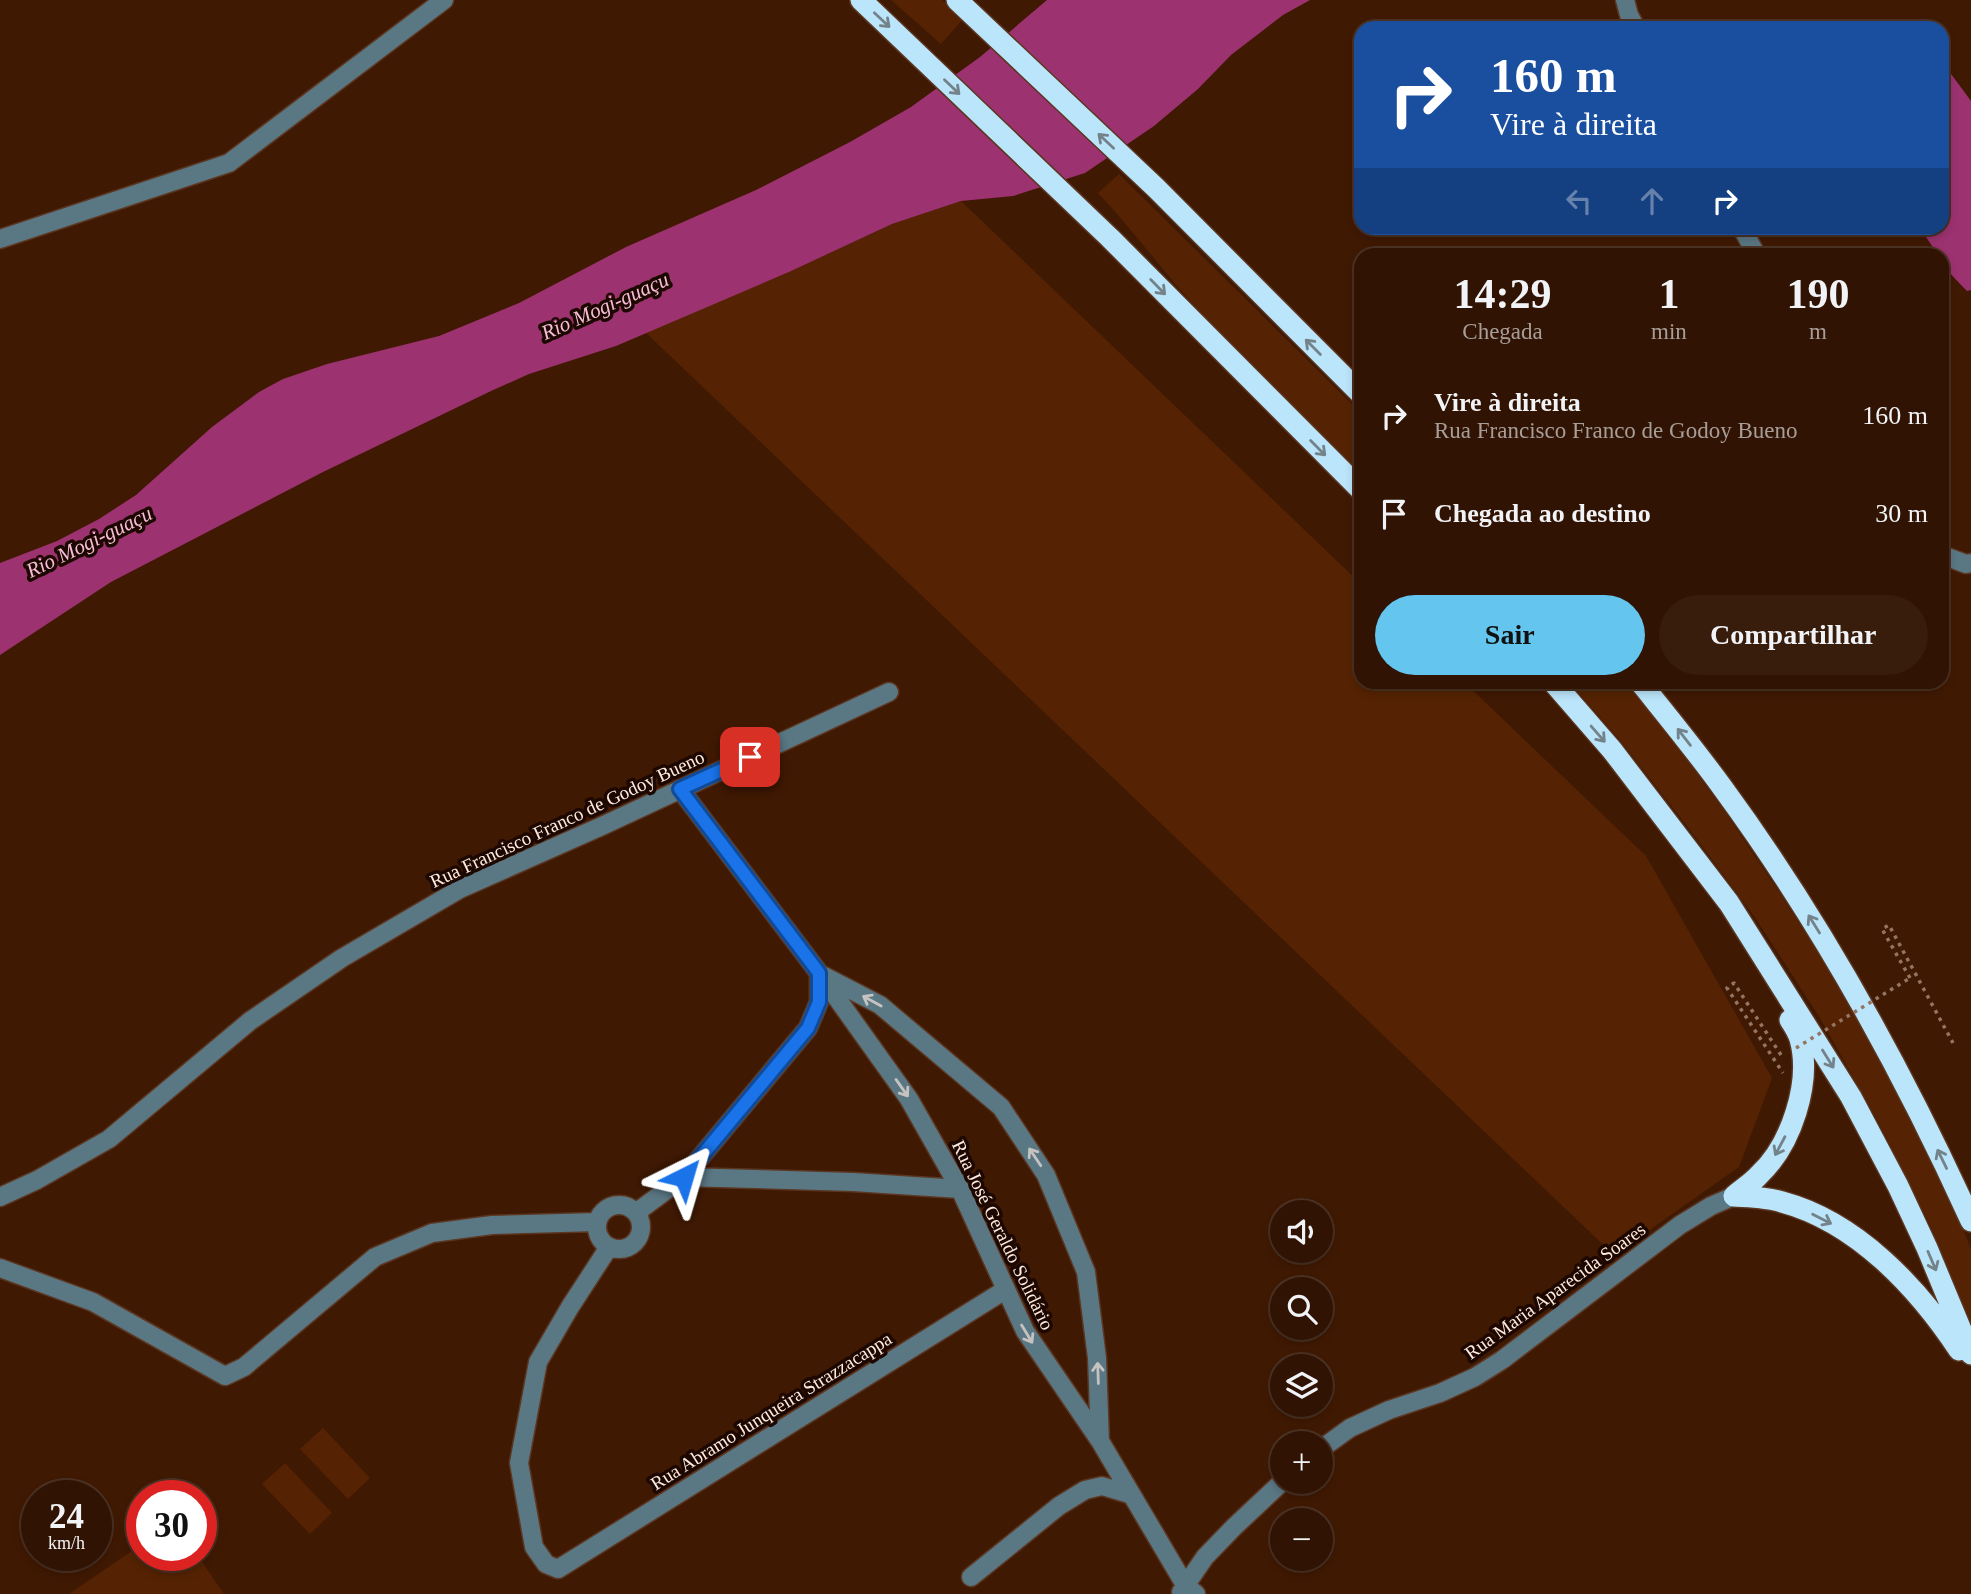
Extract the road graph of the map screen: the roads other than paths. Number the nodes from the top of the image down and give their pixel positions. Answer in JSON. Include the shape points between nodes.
{"nodes":[{"id":1,"x":444,"y":0,"type":"edge"},
{"id":2,"x":861,"y":0,"type":"edge"},
{"id":3,"x":957,"y":0,"type":"edge"},
{"id":4,"x":1625,"y":0,"type":"edge"},
{"id":5,"x":1632,"y":21,"type":"edge"},
{"id":6,"x":0,"y":239,"type":"edge"},
{"id":7,"x":1354,"y":387,"type":"edge"},
{"id":8,"x":1354,"y":483,"type":"edge"},
{"id":9,"x":1949,"y":558,"type":"edge"},
{"id":10,"x":1971,"y":563,"type":"edge"},
{"id":11,"x":1559,"y":689,"type":"edge"},
{"id":12,"x":1645,"y":689,"type":"edge"},
{"id":13,"x":889,"y":692,"type":"dead end"},
{"id":14,"x":680,"y":789,"type":"junction"},
{"id":15,"x":1729,"y":903,"type":"junction"},
{"id":16,"x":819,"y":973,"type":"junction"},
{"id":17,"x":684,"y":1177,"type":"junction"},
{"id":18,"x":960,"y":1189,"type":"junction"},
{"id":19,"x":1734,"y":1196,"type":"junction"},
{"id":20,"x":0,"y":1197,"type":"edge"},
{"id":21,"x":636,"y":1212,"type":"junction"},
{"id":22,"x":1971,"y":1220,"type":"edge"},
{"id":23,"x":597,"y":1222,"type":"junction"},
{"id":24,"x":609,"y":1247,"type":"junction"},
{"id":25,"x":0,"y":1268,"type":"edge"},
{"id":26,"x":1005,"y":1290,"type":"junction"},
{"id":27,"x":1971,"y":1354,"type":"edge"},
{"id":28,"x":1971,"y":1368,"type":"edge"},
{"id":29,"x":1100,"y":1441,"type":"junction"},
{"id":30,"x":1333,"y":1441,"type":"edge"},
{"id":31,"x":1270,"y":1493,"type":"edge"},
{"id":32,"x":1132,"y":1495,"type":"junction"},
{"id":33,"x":971,"y":1577,"type":"dead end"},
{"id":34,"x":1187,"y":1591,"type":"edge"}],
"edges":[{"from":1,"to":6,"type":"street","via":[[229,163]]},
{"from":2,"to":8,"type":"highway","one_way":true,"via":[[1110,238]]},
{"from":7,"to":3,"type":"highway","one_way":true,"via":[[1156,188]]},
{"from":4,"to":5,"type":"street"},
{"from":9,"to":10,"type":"street"},
{"from":11,"to":15,"type":"highway","one_way":true,"via":[[1612,750]]},
{"from":22,"to":12,"type":"highway","one_way":true,"via":[[1897,1066],[1814,924],[1722,787]]},
{"from":13,"to":14,"type":"street","name":"Rua Francisco Franco de Godoy Bueno"},
{"from":14,"to":16,"type":"street"},
{"from":14,"to":20,"type":"street","name":"Rua Francisco Franco de Godoy Bueno","via":[[460,889],[342,958],[250,1021],[109,1139]]},
{"from":15,"to":19,"type":"highway","one_way":true,"via":[[1800,1038],[1803,1062],[1800,1098],[1778,1153]]},
{"from":15,"to":27,"type":"highway","one_way":true,"via":[[1863,1119],[1921,1236]]},
{"from":16,"to":17,"type":"street","via":[[819,1002],[808,1028]]},
{"from":16,"to":18,"type":"street","name":"Rua José Geraldo Solidário","one_way":true,"via":[[909,1099]]},
{"from":29,"to":16,"type":"street","name":"Rua José Geraldo Solidário","one_way":true,"via":[[1097,1357],[1086,1272],[1046,1175],[1001,1107],[880,1005]]},
{"from":17,"to":18,"type":"street"},
{"from":17,"to":21,"type":"street"},
{"from":18,"to":26,"type":"street","name":"Rua José Geraldo Solidário"},
{"from":19,"to":28,"type":"highway","one_way":true,"via":[[1781,1201],[1823,1218],[1868,1247],[1931,1310]]},
{"from":19,"to":30,"type":"street","name":"Rua Maria Aparecida Soares","via":[[1680,1225],[1475,1377],[1379,1414]]},
{"from":21,"to":23,"type":"street","via":[[629,1206],[609,1206]]},
{"from":21,"to":24,"type":"street","via":[[641,1222],[637,1241],[619,1250]]},
{"from":23,"to":24,"type":"street","via":[[601,1241]]},
{"from":23,"to":25,"type":"street","via":[[492,1224],[432,1233],[375,1257],[244,1367],[225,1376],[93,1302]]},
{"from":24,"to":26,"type":"street","name":"Rua Abramo Junqueira Strazzacappa","via":[[538,1362],[519,1463],[534,1547],[546,1564],[558,1569]]},
{"from":26,"to":29,"type":"street","name":"Rua José Geraldo Solidário","one_way":true,"via":[[1025,1331]]},
{"from":29,"to":32,"type":"street","name":"Rua José Geraldo Solidário"},
{"from":31,"to":34,"type":"street","via":[[1205,1557]]},
{"from":32,"to":33,"type":"street","via":[[1102,1486],[1085,1490]]},
{"from":32,"to":34,"type":"street","name":"Rua José Geraldo Solidário"}]}
